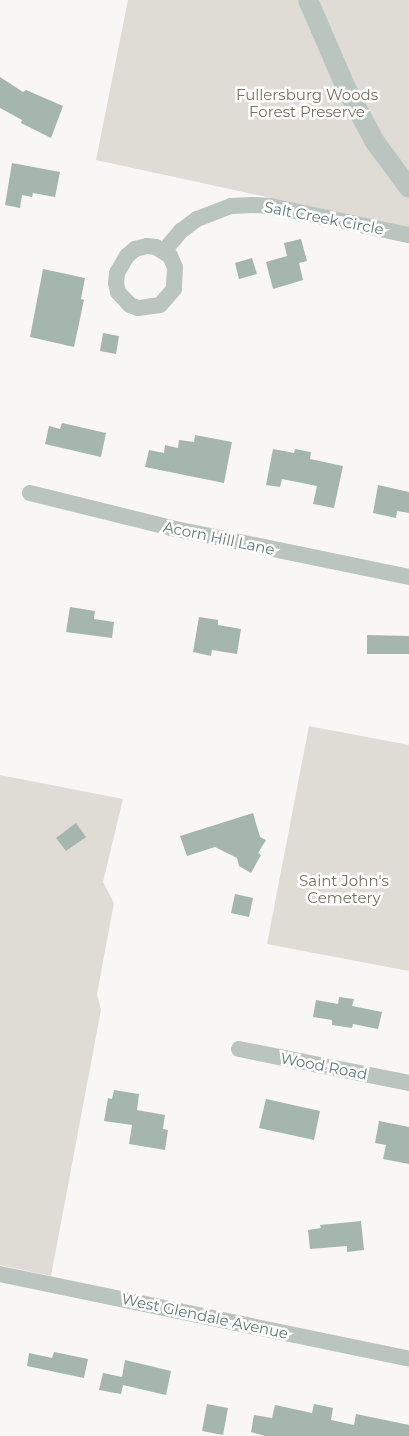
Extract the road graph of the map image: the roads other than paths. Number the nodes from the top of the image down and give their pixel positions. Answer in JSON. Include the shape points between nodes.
{"nodes":[{"id":1,"x":308,"y":0,"type":"edge"},
{"id":2,"x":409,"y":188,"type":"edge"},
{"id":3,"x":409,"y":234,"type":"edge"},
{"id":4,"x":164,"y":251,"type":"dead end"},
{"id":5,"x":30,"y":493,"type":"dead end"},
{"id":6,"x":409,"y":577,"type":"edge"},
{"id":7,"x":239,"y":1049,"type":"dead end"},
{"id":8,"x":409,"y":1083,"type":"edge"},
{"id":9,"x":0,"y":1274,"type":"edge"},
{"id":10,"x":409,"y":1359,"type":"edge"}],
"edges":[{"from":1,"to":2,"type":"street","via":[[346,88],[375,142]]},
{"from":3,"to":4,"type":"street","name":"Salt Creek Circle","via":[[271,206],[238,206],[197,219],[181,230]]},
{"from":5,"to":6,"type":"street","name":"Acorn Hill Lane","via":[[171,528]]},
{"from":7,"to":8,"type":"street","name":"Wood Road"},
{"from":9,"to":10,"type":"street","name":"West Glendale Avenue"}]}
